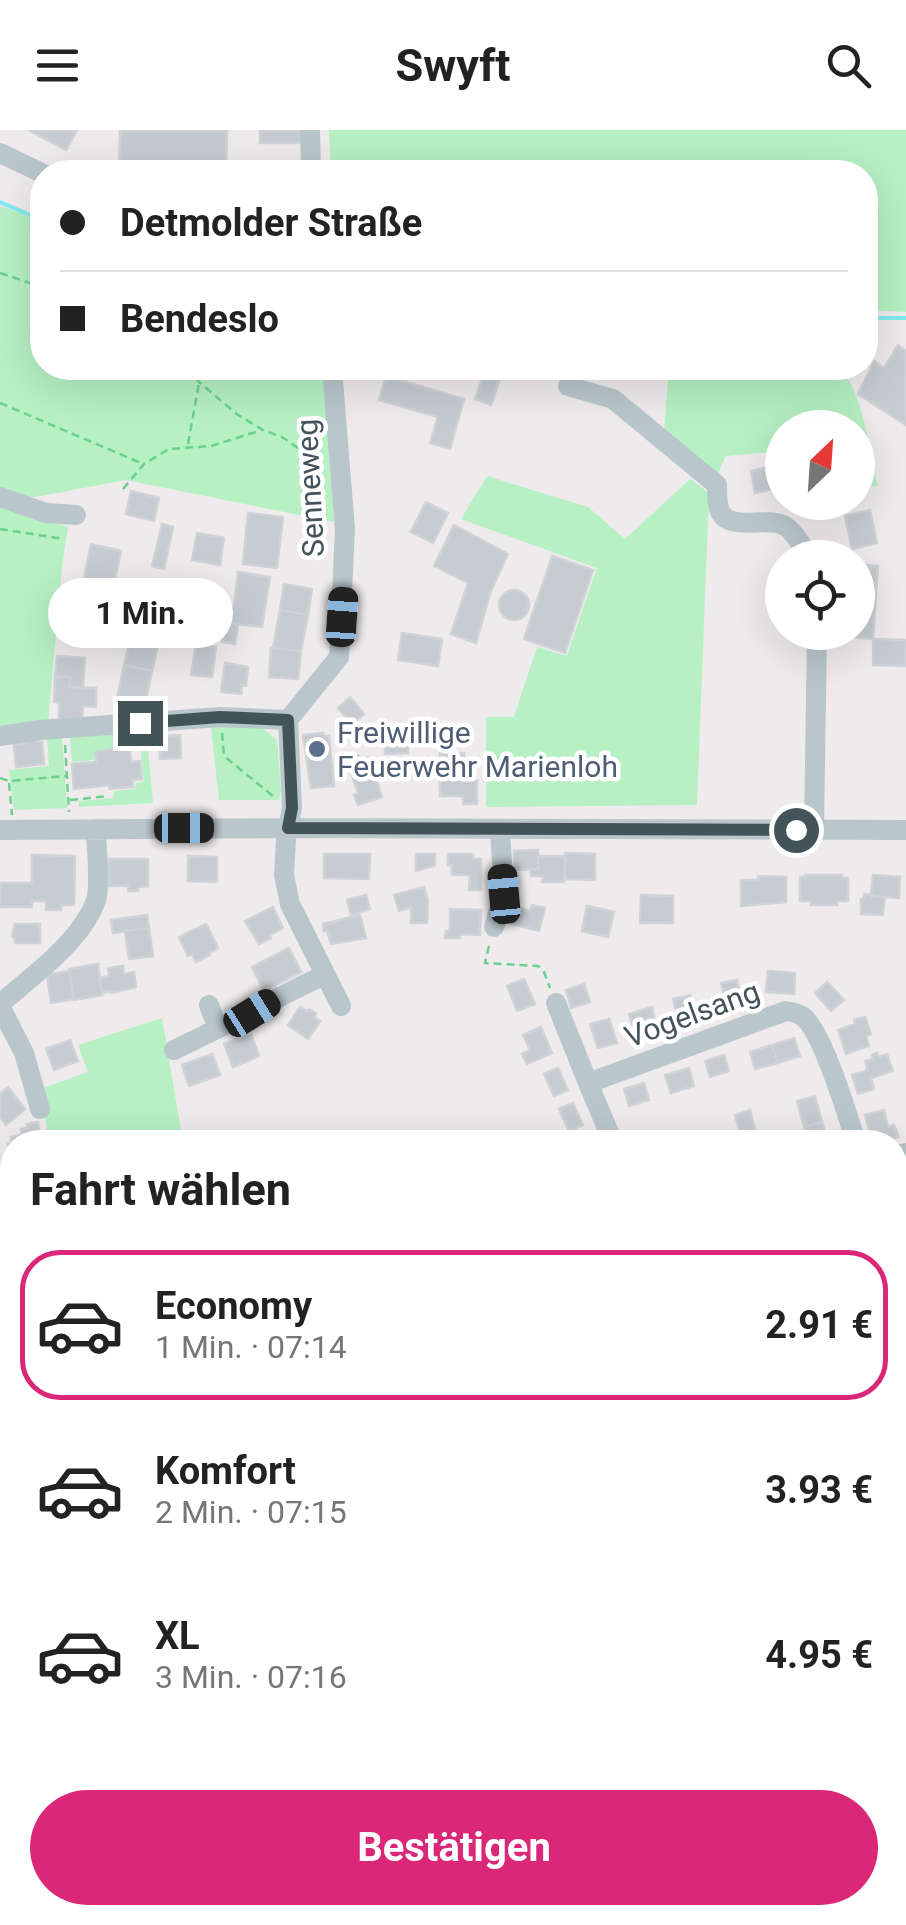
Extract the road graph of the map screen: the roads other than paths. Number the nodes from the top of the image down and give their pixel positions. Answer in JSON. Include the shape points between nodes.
{"nodes":[{"id":1,"x":310,"y":130,"type":"edge"},
{"id":2,"x":0,"y":153,"type":"edge"},
{"id":3,"x":310,"y":160,"type":"edge"},
{"id":4,"x":30,"y":168,"type":"edge"},
{"id":5,"x":333,"y":380,"type":"edge"},
{"id":6,"x":568,"y":386,"type":"dead end"},
{"id":7,"x":0,"y":497,"type":"edge"},
{"id":8,"x":76,"y":515,"type":"dead end"},
{"id":9,"x":796,"y":540,"type":"edge"},
{"id":10,"x":817,"y":650,"type":"edge"},
{"id":11,"x":288,"y":720,"type":"junction"},
{"id":12,"x":0,"y":736,"type":"edge"},
{"id":13,"x":290,"y":818,"type":"junction"},
{"id":14,"x":6,"y":824,"type":"edge"},
{"id":15,"x":96,"y":829,"type":"junction"},
{"id":16,"x":500,"y":829,"type":"junction"},
{"id":17,"x":814,"y":830,"type":"junction"},
{"id":18,"x":906,"y":830,"type":"edge"},
{"id":19,"x":494,"y":927,"type":"road end"},
{"id":20,"x":324,"y":974,"type":"junction"},
{"id":21,"x":556,"y":1003,"type":"road end"},
{"id":22,"x":0,"y":1005,"type":"edge"},
{"id":23,"x":209,"y":1005,"type":"dead end"},
{"id":24,"x":341,"y":1006,"type":"dead end"},
{"id":25,"x":218,"y":1029,"type":"junction"},
{"id":26,"x":174,"y":1050,"type":"dead end"},
{"id":27,"x":588,"y":1083,"type":"junction"},
{"id":28,"x":40,"y":1109,"type":"dead end"},
{"id":29,"x":608,"y":1130,"type":"edge"},
{"id":30,"x":852,"y":1130,"type":"edge"}],
"edges":[{"from":1,"to":3,"type":"street"},
{"from":2,"to":4,"type":"street"},
{"from":5,"to":11,"type":"street","name":"Senneweg","via":[[345,529],[340,657]]},
{"from":6,"to":9,"type":"street","via":[[612,399],[717,485],[726,519],[786,526]]},
{"from":7,"to":8,"type":"street","via":[[46,514]]},
{"from":10,"to":17,"type":"street"},
{"from":11,"to":12,"type":"street","via":[[220,717]]},
{"from":11,"to":13,"type":"street"},
{"from":13,"to":15,"type":"street"},
{"from":13,"to":16,"type":"street"},
{"from":13,"to":20,"type":"street","via":[[284,875],[290,904]]},
{"from":14,"to":15,"type":"street"},
{"from":15,"to":22,"type":"street","via":[[97,894],[88,915]]},
{"from":16,"to":17,"type":"street"},
{"from":16,"to":19,"type":"street","via":[[504,894]]},
{"from":17,"to":18,"type":"street"},
{"from":20,"to":24,"type":"street"},
{"from":20,"to":25,"type":"street"},
{"from":21,"to":27,"type":"street"},
{"from":22,"to":28,"type":"street","via":[[24,1052]]},
{"from":23,"to":25,"type":"street"},
{"from":25,"to":26,"type":"street"},
{"from":27,"to":29,"type":"street"},
{"from":27,"to":30,"type":"street","name":"Vogelsang","via":[[786,1011],[802,1016],[814,1031]]}]}
